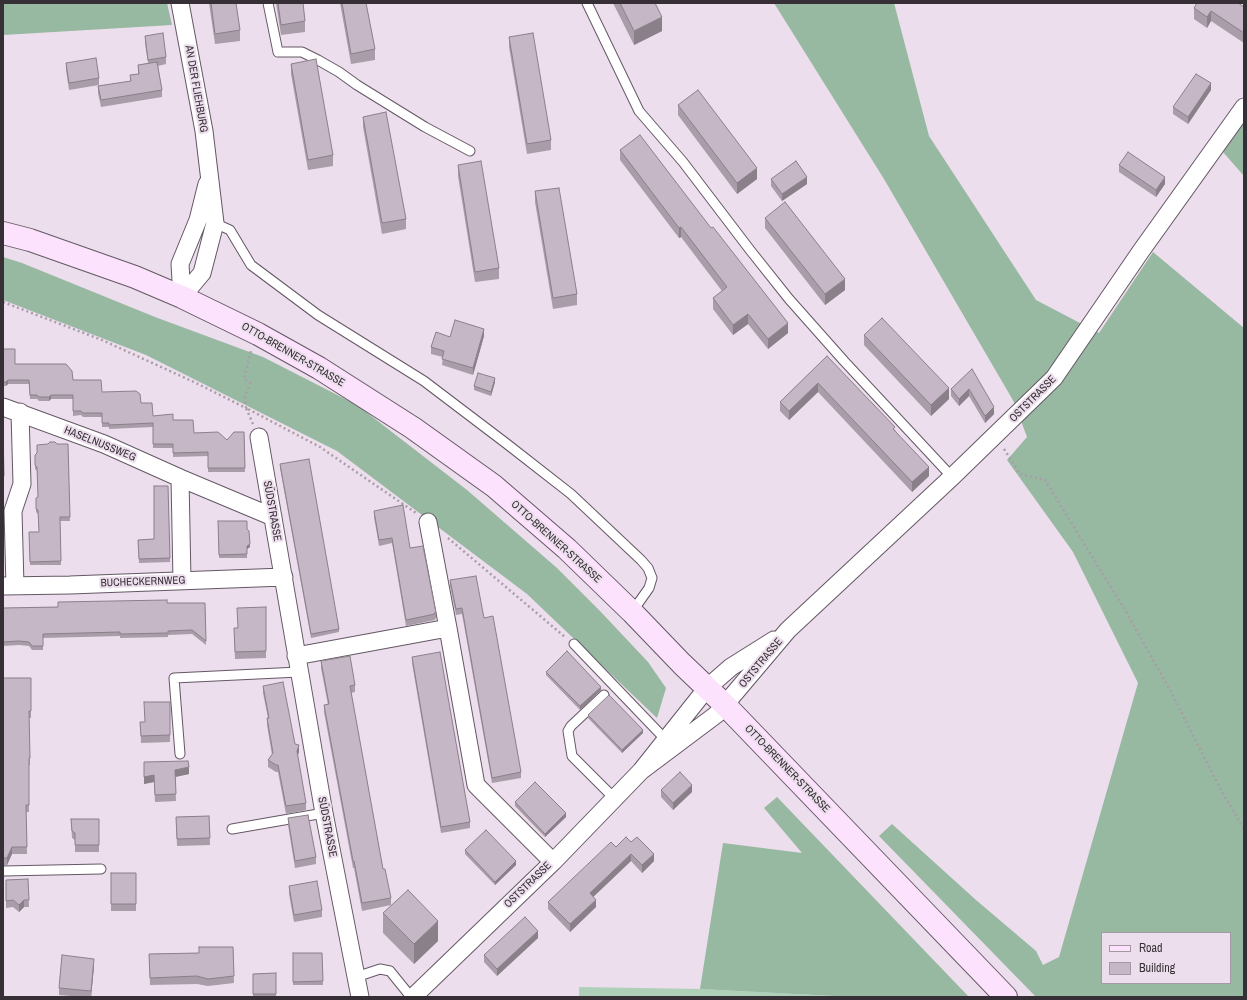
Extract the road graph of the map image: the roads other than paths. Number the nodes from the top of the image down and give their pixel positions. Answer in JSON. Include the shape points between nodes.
{"nodes":[{"id":1,"x":180,"y":3,"type":"edge"},
{"id":2,"x":268,"y":3,"type":"edge"},
{"id":3,"x":587,"y":3,"type":"edge"},
{"id":4,"x":1244,"y":107,"type":"edge"},
{"id":5,"x":470,"y":151,"type":"dead end"},
{"id":6,"x":209,"y":176,"type":"junction"},
{"id":7,"x":198,"y":220,"type":"junction"},
{"id":8,"x":215,"y":223,"type":"junction"},
{"id":9,"x":3,"y":233,"type":"edge"},
{"id":10,"x":182,"y":297,"type":"junction"},
{"id":11,"x":3,"y":407,"type":"edge"},
{"id":12,"x":20,"y":412,"type":"junction"},
{"id":13,"x":259,"y":437,"type":"road end"},
{"id":14,"x":952,"y":477,"type":"junction"},
{"id":15,"x":180,"y":478,"type":"junction"},
{"id":16,"x":273,"y":517,"type":"junction"},
{"id":17,"x":428,"y":522,"type":"road end"},
{"id":18,"x":284,"y":577,"type":"junction"},
{"id":19,"x":182,"y":581,"type":"junction"},
{"id":20,"x":9,"y":586,"type":"edge"},
{"id":21,"x":632,"y":612,"type":"junction"},
{"id":22,"x":448,"y":628,"type":"junction"},
{"id":23,"x":788,"y":630,"type":"junction"},
{"id":24,"x":574,"y":644,"type":"road end"},
{"id":25,"x":298,"y":664,"type":"junction"},
{"id":26,"x":707,"y":688,"type":"junction"},
{"id":27,"x":604,"y":695,"type":"dead end"},
{"id":28,"x":725,"y":705,"type":"junction"},
{"id":29,"x":666,"y":740,"type":"junction"},
{"id":30,"x":180,"y":754,"type":"dead end"},
{"id":31,"x":641,"y":771,"type":"junction"},
{"id":32,"x":614,"y":798,"type":"junction"},
{"id":33,"x":324,"y":813,"type":"junction"},
{"id":34,"x":232,"y":829,"type":"dead end"},
{"id":35,"x":553,"y":862,"type":"junction"},
{"id":36,"x":101,"y":869,"type":"dead end"},
{"id":37,"x":3,"y":871,"type":"edge"},
{"id":38,"x":356,"y":977,"type":"junction"},
{"id":39,"x":360,"y":997,"type":"edge"},
{"id":40,"x":412,"y":997,"type":"edge"},
{"id":41,"x":1006,"y":997,"type":"edge"}],
"edges":[{"from":1,"to":6,"type":"street","name":"AN DER FLIEHBURG","via":[[204,131]]},
{"from":2,"to":5,"type":"lane","via":[[278,52],[302,52],[318,60],[425,127]]},
{"from":3,"to":14,"type":"lane","via":[[639,111],[684,162],[789,299]]},
{"from":4,"to":14,"type":"street","name":"OSTSTRASSE","via":[[1054,378]]},
{"from":6,"to":7,"type":"street","name":"AN DER FLIEHBURG"},
{"from":6,"to":8,"type":"street","name":"AN DER FLIEHBURG"},
{"from":7,"to":8,"type":"lane"},
{"from":7,"to":10,"type":"street","name":"AN DER FLIEHBURG","via":[[180,264]]},
{"from":8,"to":10,"type":"street","name":"AN DER FLIEHBURG","via":[[202,273]]},
{"from":8,"to":21,"type":"lane","via":[[230,230],[251,265],[318,315],[424,381],[576,499],[648,568],[652,578],[649,588]]},
{"from":9,"to":10,"type":"main road","name":"OTTO-BRENNER-STRASSE","via":[[135,277]]},
{"from":10,"to":21,"type":"main road","name":"OTTO-BRENNER-STRASSE","via":[[258,334],[319,368],[412,428],[494,486],[567,549]]},
{"from":11,"to":12,"type":"street","name":"HASELNUSSWEG"},
{"from":12,"to":15,"type":"street","name":"HASELNUSSWEG","via":[[104,444]]},
{"from":12,"to":20,"type":"street","via":[[22,484],[13,511]]},
{"from":13,"to":16,"type":"street","name":"SÜDSTRASSE"},
{"from":14,"to":23,"type":"street","name":"OSTSTRASSE"},
{"from":15,"to":16,"type":"street","name":"HASELNUSSWEG"},
{"from":15,"to":19,"type":"street"},
{"from":16,"to":18,"type":"street","name":"SÜDSTRASSE"},
{"from":17,"to":22,"type":"street"},
{"from":18,"to":19,"type":"street","name":"BUCHECKERNWEG"},
{"from":18,"to":25,"type":"street","name":"SÜDSTRASSE"},
{"from":19,"to":20,"type":"street","name":"BUCHECKERNWEG"},
{"from":21,"to":26,"type":"main road","name":"OTTO-BRENNER-STRASSE"},
{"from":22,"to":25,"type":"street"},
{"from":22,"to":35,"type":"street","via":[[476,785]]},
{"from":23,"to":26,"type":"street","name":"OSTSTRASSE","via":[[730,667]]},
{"from":23,"to":28,"type":"street","name":"OSTSTRASSE"},
{"from":24,"to":29,"type":"lane"},
{"from":25,"to":30,"type":"lane","via":[[174,678]]},
{"from":25,"to":33,"type":"street","name":"SÜDSTRASSE"},
{"from":26,"to":28,"type":"main road","name":"OTTO-BRENNER-STRASSE"},
{"from":26,"to":29,"type":"street","name":"OSTSTRASSE"},
{"from":27,"to":32,"type":"lane","via":[[568,731],[572,756]]},
{"from":28,"to":31,"type":"street","name":"OSTSTRASSE","via":[[717,714]]},
{"from":28,"to":41,"type":"main road","name":"OTTO-BRENNER-STRASSE"},
{"from":29,"to":31,"type":"street","name":"OSTSTRASSE"},
{"from":31,"to":32,"type":"street","name":"OSTSTRASSE"},
{"from":32,"to":35,"type":"street","name":"OSTSTRASSE"},
{"from":33,"to":34,"type":"lane"},
{"from":33,"to":38,"type":"street","name":"SÜDSTRASSE"},
{"from":35,"to":40,"type":"street","name":"OSTSTRASSE"},
{"from":36,"to":37,"type":"lane"},
{"from":38,"to":39,"type":"street","name":"SÜDSTRASSE"},
{"from":38,"to":40,"type":"lane","via":[[380,969],[390,971]]}]}
